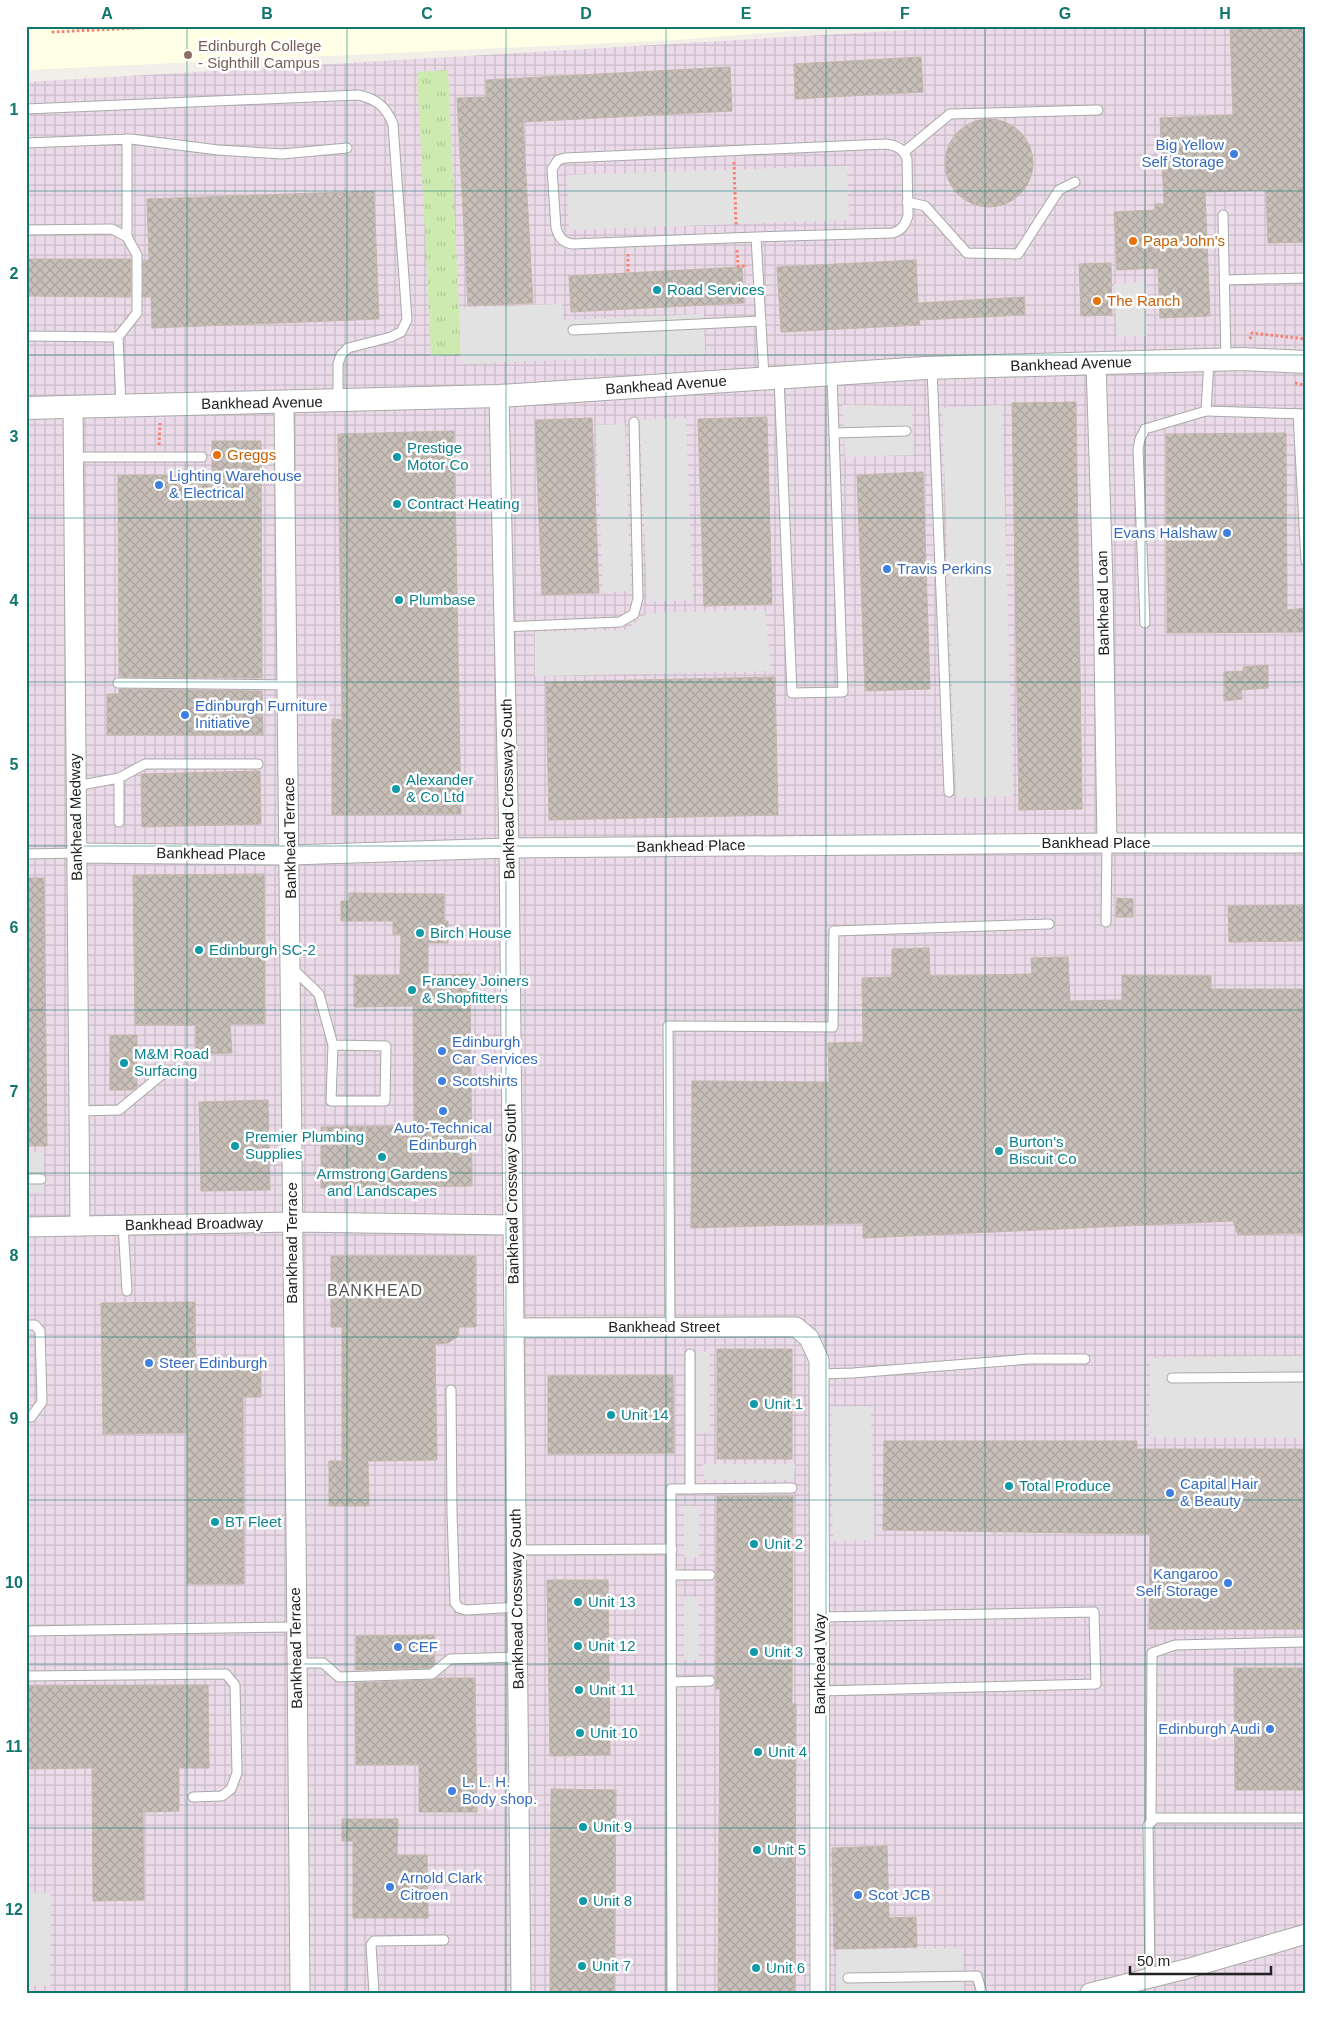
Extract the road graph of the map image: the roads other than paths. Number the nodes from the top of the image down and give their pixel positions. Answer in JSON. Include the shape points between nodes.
{"nodes":[{"id":1,"x":26,"y":109,"type":"edge"},
{"id":2,"x":1098,"y":110,"type":"dead end"},
{"id":3,"x":127,"y":139,"type":"junction"},
{"id":4,"x":26,"y":143,"type":"edge"},
{"id":5,"x":347,"y":148,"type":"dead end"},
{"id":6,"x":904,"y":152,"type":"junction"},
{"id":7,"x":1075,"y":182,"type":"dead end"},
{"id":8,"x":907,"y":202,"type":"junction"},
{"id":9,"x":1223,"y":215,"type":"dead end"},
{"id":10,"x":26,"y":230,"type":"edge"},
{"id":11,"x":127,"y":237,"type":"junction"},
{"id":12,"x":756,"y":237,"type":"junction"},
{"id":13,"x":1306,"y":278,"type":"edge"},
{"id":14,"x":1224,"y":280,"type":"junction"},
{"id":15,"x":761,"y":321,"type":"junction"},
{"id":16,"x":573,"y":330,"type":"dead end"},
{"id":17,"x":26,"y":336,"type":"edge"},
{"id":18,"x":118,"y":337,"type":"junction"},
{"id":19,"x":1218,"y":360,"type":"junction"},
{"id":20,"x":1306,"y":362,"type":"edge"},
{"id":21,"x":1096,"y":363,"type":"junction"},
{"id":22,"x":932,"y":368,"type":"junction"},
{"id":23,"x":832,"y":375,"type":"junction"},
{"id":24,"x":772,"y":378,"type":"junction"},
{"id":25,"x":498,"y":396,"type":"junction"},
{"id":26,"x":338,"y":401,"type":"junction"},
{"id":27,"x":284,"y":403,"type":"junction"},
{"id":28,"x":122,"y":406,"type":"junction"},
{"id":29,"x":73,"y":407,"type":"junction"},
{"id":30,"x":26,"y":408,"type":"edge"},
{"id":31,"x":1206,"y":412,"type":"junction"},
{"id":32,"x":1302,"y":414,"type":"edge"},
{"id":33,"x":634,"y":422,"type":"dead end"},
{"id":34,"x":906,"y":431,"type":"dead end"},
{"id":35,"x":834,"y":433,"type":"junction"},
{"id":36,"x":73,"y":457,"type":"junction"},
{"id":37,"x":202,"y":457,"type":"dead end"},
{"id":38,"x":1306,"y":561,"type":"edge"},
{"id":39,"x":1145,"y":623,"type":"dead end"},
{"id":40,"x":504,"y":627,"type":"junction"},
{"id":41,"x":118,"y":682,"type":"dead end"},
{"id":42,"x":288,"y":685,"type":"junction"},
{"id":43,"x":258,"y":764,"type":"dead end"},
{"id":44,"x":119,"y":778,"type":"junction"},
{"id":45,"x":76,"y":786,"type":"junction"},
{"id":46,"x":949,"y":792,"type":"dead end"},
{"id":47,"x":118,"y":822,"type":"dead end"},
{"id":48,"x":1108,"y":843,"type":"junction"},
{"id":49,"x":1306,"y":843,"type":"edge"},
{"id":50,"x":509,"y":848,"type":"junction"},
{"id":51,"x":77,"y":853,"type":"junction"},
{"id":52,"x":26,"y":854,"type":"edge"},
{"id":53,"x":291,"y":855,"type":"junction"},
{"id":54,"x":1106,"y":922,"type":"dead end"},
{"id":55,"x":1049,"y":924,"type":"dead end"},
{"id":56,"x":291,"y":968,"type":"junction"},
{"id":57,"x":332,"y":1045,"type":"junction"},
{"id":58,"x":160,"y":1076,"type":"dead end"},
{"id":59,"x":79,"y":1111,"type":"junction"},
{"id":60,"x":26,"y":1179,"type":"edge"},
{"id":61,"x":41,"y":1179,"type":"dead end"},
{"id":62,"x":292,"y":1222,"type":"junction"},
{"id":63,"x":123,"y":1225,"type":"junction"},
{"id":64,"x":512,"y":1225,"type":"junction"},
{"id":65,"x":80,"y":1226,"type":"junction"},
{"id":66,"x":26,"y":1227,"type":"edge"},
{"id":67,"x":127,"y":1291,"type":"dead end"},
{"id":68,"x":26,"y":1325,"type":"edge"},
{"id":69,"x":670,"y":1327,"type":"junction"},
{"id":70,"x":515,"y":1328,"type":"junction"},
{"id":71,"x":809,"y":1338,"type":"joint"},
{"id":72,"x":690,"y":1354,"type":"dead end"},
{"id":73,"x":1085,"y":1359,"type":"dead end"},
{"id":74,"x":820,"y":1374,"type":"junction"},
{"id":75,"x":1306,"y":1376,"type":"edge"},
{"id":76,"x":1172,"y":1378,"type":"dead end"},
{"id":77,"x":452,"y":1390,"type":"dead end"},
{"id":78,"x":26,"y":1417,"type":"edge"},
{"id":79,"x":792,"y":1488,"type":"dead end"},
{"id":80,"x":690,"y":1489,"type":"junction"},
{"id":81,"x":672,"y":1549,"type":"junction"},
{"id":82,"x":516,"y":1550,"type":"junction"},
{"id":83,"x":672,"y":1575,"type":"junction"},
{"id":84,"x":710,"y":1575,"type":"dead end"},
{"id":85,"x":517,"y":1607,"type":"junction"},
{"id":86,"x":820,"y":1617,"type":"junction"},
{"id":87,"x":296,"y":1627,"type":"junction"},
{"id":88,"x":26,"y":1631,"type":"edge"},
{"id":89,"x":1306,"y":1642,"type":"edge"},
{"id":90,"x":518,"y":1657,"type":"junction"},
{"id":91,"x":296,"y":1663,"type":"junction"},
{"id":92,"x":26,"y":1676,"type":"edge"},
{"id":93,"x":672,"y":1682,"type":"junction"},
{"id":94,"x":710,"y":1682,"type":"dead end"},
{"id":95,"x":820,"y":1691,"type":"junction"},
{"id":96,"x":193,"y":1797,"type":"dead end"},
{"id":97,"x":1306,"y":1818,"type":"edge"},
{"id":98,"x":1151,"y":1821,"type":"junction"},
{"id":99,"x":1306,"y":1934,"type":"edge"},
{"id":100,"x":444,"y":1940,"type":"dead end"},
{"id":101,"x":848,"y":1978,"type":"dead end"},
{"id":102,"x":1150,"y":1978,"type":"junction"},
{"id":103,"x":300,"y":1993,"type":"edge"},
{"id":104,"x":374,"y":1993,"type":"edge"},
{"id":105,"x":521,"y":1993,"type":"edge"},
{"id":106,"x":672,"y":1993,"type":"edge"},
{"id":107,"x":820,"y":1993,"type":"edge"},
{"id":108,"x":982,"y":1993,"type":"edge"},
{"id":109,"x":1090,"y":1993,"type":"edge"}],
"edges":[{"from":1,"to":26,"type":"lane","via":[[358,94],[379,102],[393,124],[406,320],[401,332],[348,348],[342,355],[338,364]]},
{"from":2,"to":6,"type":"lane","via":[[950,114]]},
{"from":3,"to":4,"type":"lane"},
{"from":3,"to":5,"type":"lane","via":[[282,154]]},
{"from":3,"to":11,"type":"lane"},
{"from":6,"to":8,"type":"lane","via":[[907,159]]},
{"from":6,"to":12,"type":"lane","via":[[897,146],[886,144],[565,158],[554,164],[551,174],[556,228],[565,242]]},
{"from":7,"to":8,"type":"lane","via":[[1059,190],[1018,254],[967,253],[925,206]]},
{"from":8,"to":12,"type":"lane","via":[[906,224],[893,233]]},
{"from":9,"to":14,"type":"lane"},
{"from":10,"to":11,"type":"lane","via":[[112,229]]},
{"from":11,"to":18,"type":"lane","via":[[137,255],[137,313]]},
{"from":12,"to":15,"type":"lane"},
{"from":13,"to":14,"type":"lane"},
{"from":14,"to":19,"type":"lane"},
{"from":15,"to":16,"type":"lane"},
{"from":15,"to":24,"type":"lane"},
{"from":17,"to":18,"type":"lane"},
{"from":18,"to":28,"type":"lane"},
{"from":19,"to":20,"type":"street","name":"Bankhead Avenue"},
{"from":19,"to":21,"type":"street","name":"Bankhead Avenue"},
{"from":19,"to":31,"type":"lane"},
{"from":21,"to":22,"type":"street","name":"Bankhead Avenue"},
{"from":21,"to":48,"type":"street","name":"Bankhead Loan"},
{"from":22,"to":23,"type":"street","name":"Bankhead Avenue"},
{"from":22,"to":46,"type":"lane"},
{"from":23,"to":24,"type":"street","name":"Bankhead Avenue"},
{"from":23,"to":35,"type":"lane"},
{"from":24,"to":25,"type":"street","name":"Bankhead Avenue"},
{"from":24,"to":35,"type":"lane","via":[[792,693],[842,692]]},
{"from":25,"to":26,"type":"street","name":"Bankhead Avenue"},
{"from":25,"to":40,"type":"street","name":"Bankhead Crossway South"},
{"from":26,"to":27,"type":"street","name":"Bankhead Avenue"},
{"from":27,"to":28,"type":"street","name":"Bankhead Avenue"},
{"from":27,"to":42,"type":"street","name":"Bankhead Terrace"},
{"from":28,"to":29,"type":"street","name":"Bankhead Avenue"},
{"from":29,"to":30,"type":"street","name":"Bankhead Avenue"},
{"from":29,"to":36,"type":"street","name":"Bankhead Medway"},
{"from":31,"to":32,"type":"lane"},
{"from":31,"to":39,"type":"lane","via":[[1145,429],[1140,439]]},
{"from":32,"to":38,"type":"lane"},
{"from":33,"to":40,"type":"lane","via":[[638,598],[634,614],[620,622]]},
{"from":34,"to":35,"type":"lane"},
{"from":36,"to":37,"type":"lane"},
{"from":36,"to":45,"type":"street","name":"Bankhead Medway"},
{"from":40,"to":50,"type":"street","name":"Bankhead Crossway South"},
{"from":41,"to":42,"type":"lane"},
{"from":42,"to":53,"type":"street","name":"Bankhead Terrace"},
{"from":43,"to":44,"type":"lane","via":[[145,764]]},
{"from":44,"to":45,"type":"lane"},
{"from":44,"to":47,"type":"lane"},
{"from":45,"to":51,"type":"street","name":"Bankhead Medway"},
{"from":48,"to":49,"type":"street","name":"Bankhead Place"},
{"from":48,"to":50,"type":"street","name":"Bankhead Place"},
{"from":48,"to":54,"type":"lane"},
{"from":50,"to":53,"type":"street","name":"Bankhead Place"},
{"from":50,"to":64,"type":"street","name":"Bankhead Crossway South"},
{"from":51,"to":52,"type":"lane"},
{"from":51,"to":53,"type":"street","name":"Bankhead Place"},
{"from":51,"to":59,"type":"street","name":"Bankhead Medway"},
{"from":53,"to":56,"type":"street","name":"Bankhead Terrace"},
{"from":55,"to":69,"type":"lane","via":[[834,931],[833,1027],[668,1026]]},
{"from":56,"to":57,"type":"lane","via":[[320,994]]},
{"from":56,"to":62,"type":"street","name":"Bankhead Terrace"},
{"from":57,"to":57,"type":"lane","via":[[332,1101],[385,1101],[386,1046]]},
{"from":58,"to":59,"type":"lane","via":[[119,1110]]},
{"from":59,"to":65,"type":"street","name":"Bankhead Medway"},
{"from":60,"to":61,"type":"lane"},
{"from":62,"to":63,"type":"street","name":"Bankhead Broadway"},
{"from":62,"to":64,"type":"street","name":"Bankhead Broadway"},
{"from":62,"to":87,"type":"street","name":"Bankhead Terrace"},
{"from":63,"to":65,"type":"street","name":"Bankhead Broadway"},
{"from":63,"to":67,"type":"lane"},
{"from":64,"to":70,"type":"street","name":"Bankhead Crossway South"},
{"from":65,"to":66,"type":"street","name":"Bankhead Broadway"},
{"from":68,"to":78,"type":"lane","via":[[35,1325],[40,1331],[42,1402],[31,1417]]},
{"from":69,"to":70,"type":"street","name":"Bankhead Street"},
{"from":69,"to":71,"type":"street","name":"Bankhead Street","via":[[796,1327]]},
{"from":70,"to":82,"type":"street","name":"Bankhead Crossway South"},
{"from":71,"to":74,"type":"street","name":"Bankhead Way","via":[[820,1360]]},
{"from":72,"to":80,"type":"lane"},
{"from":73,"to":74,"type":"lane","via":[[1030,1359]]},
{"from":74,"to":86,"type":"street","name":"Bankhead Way"},
{"from":75,"to":76,"type":"lane"},
{"from":77,"to":85,"type":"lane","via":[[455,1603],[466,1610]]},
{"from":79,"to":80,"type":"lane"},
{"from":80,"to":81,"type":"lane","via":[[671,1489]]},
{"from":81,"to":82,"type":"lane"},
{"from":81,"to":83,"type":"lane"},
{"from":82,"to":85,"type":"street","name":"Bankhead Crossway South"},
{"from":83,"to":84,"type":"lane"},
{"from":83,"to":93,"type":"lane"},
{"from":85,"to":90,"type":"street","name":"Bankhead Crossway South"},
{"from":86,"to":95,"type":"street","name":"Bankhead Way"},
{"from":86,"to":95,"type":"lane","via":[[1094,1612],[1096,1684]]},
{"from":87,"to":88,"type":"lane"},
{"from":87,"to":91,"type":"street","name":"Bankhead Terrace"},
{"from":89,"to":98,"type":"lane","via":[[1175,1645],[1152,1653]]},
{"from":90,"to":91,"type":"lane","via":[[450,1659],[432,1674],[339,1677],[323,1663]]},
{"from":90,"to":105,"type":"street","name":"Bankhead Crossway South"},
{"from":91,"to":103,"type":"street","name":"Bankhead Terrace"},
{"from":92,"to":96,"type":"lane","via":[[226,1674],[235,1685],[237,1773],[231,1789],[222,1796]]},
{"from":93,"to":94,"type":"lane"},
{"from":93,"to":106,"type":"lane"},
{"from":95,"to":107,"type":"street","name":"Bankhead Way"},
{"from":97,"to":98,"type":"lane","via":[[1155,1818]]},
{"from":98,"to":102,"type":"lane","via":[[1148,1826]]},
{"from":99,"to":102,"type":"street"},
{"from":100,"to":104,"type":"lane","via":[[374,1941],[371,1945]]},
{"from":101,"to":108,"type":"lane","via":[[977,1976]]},
{"from":102,"to":109,"type":"street"}]}
